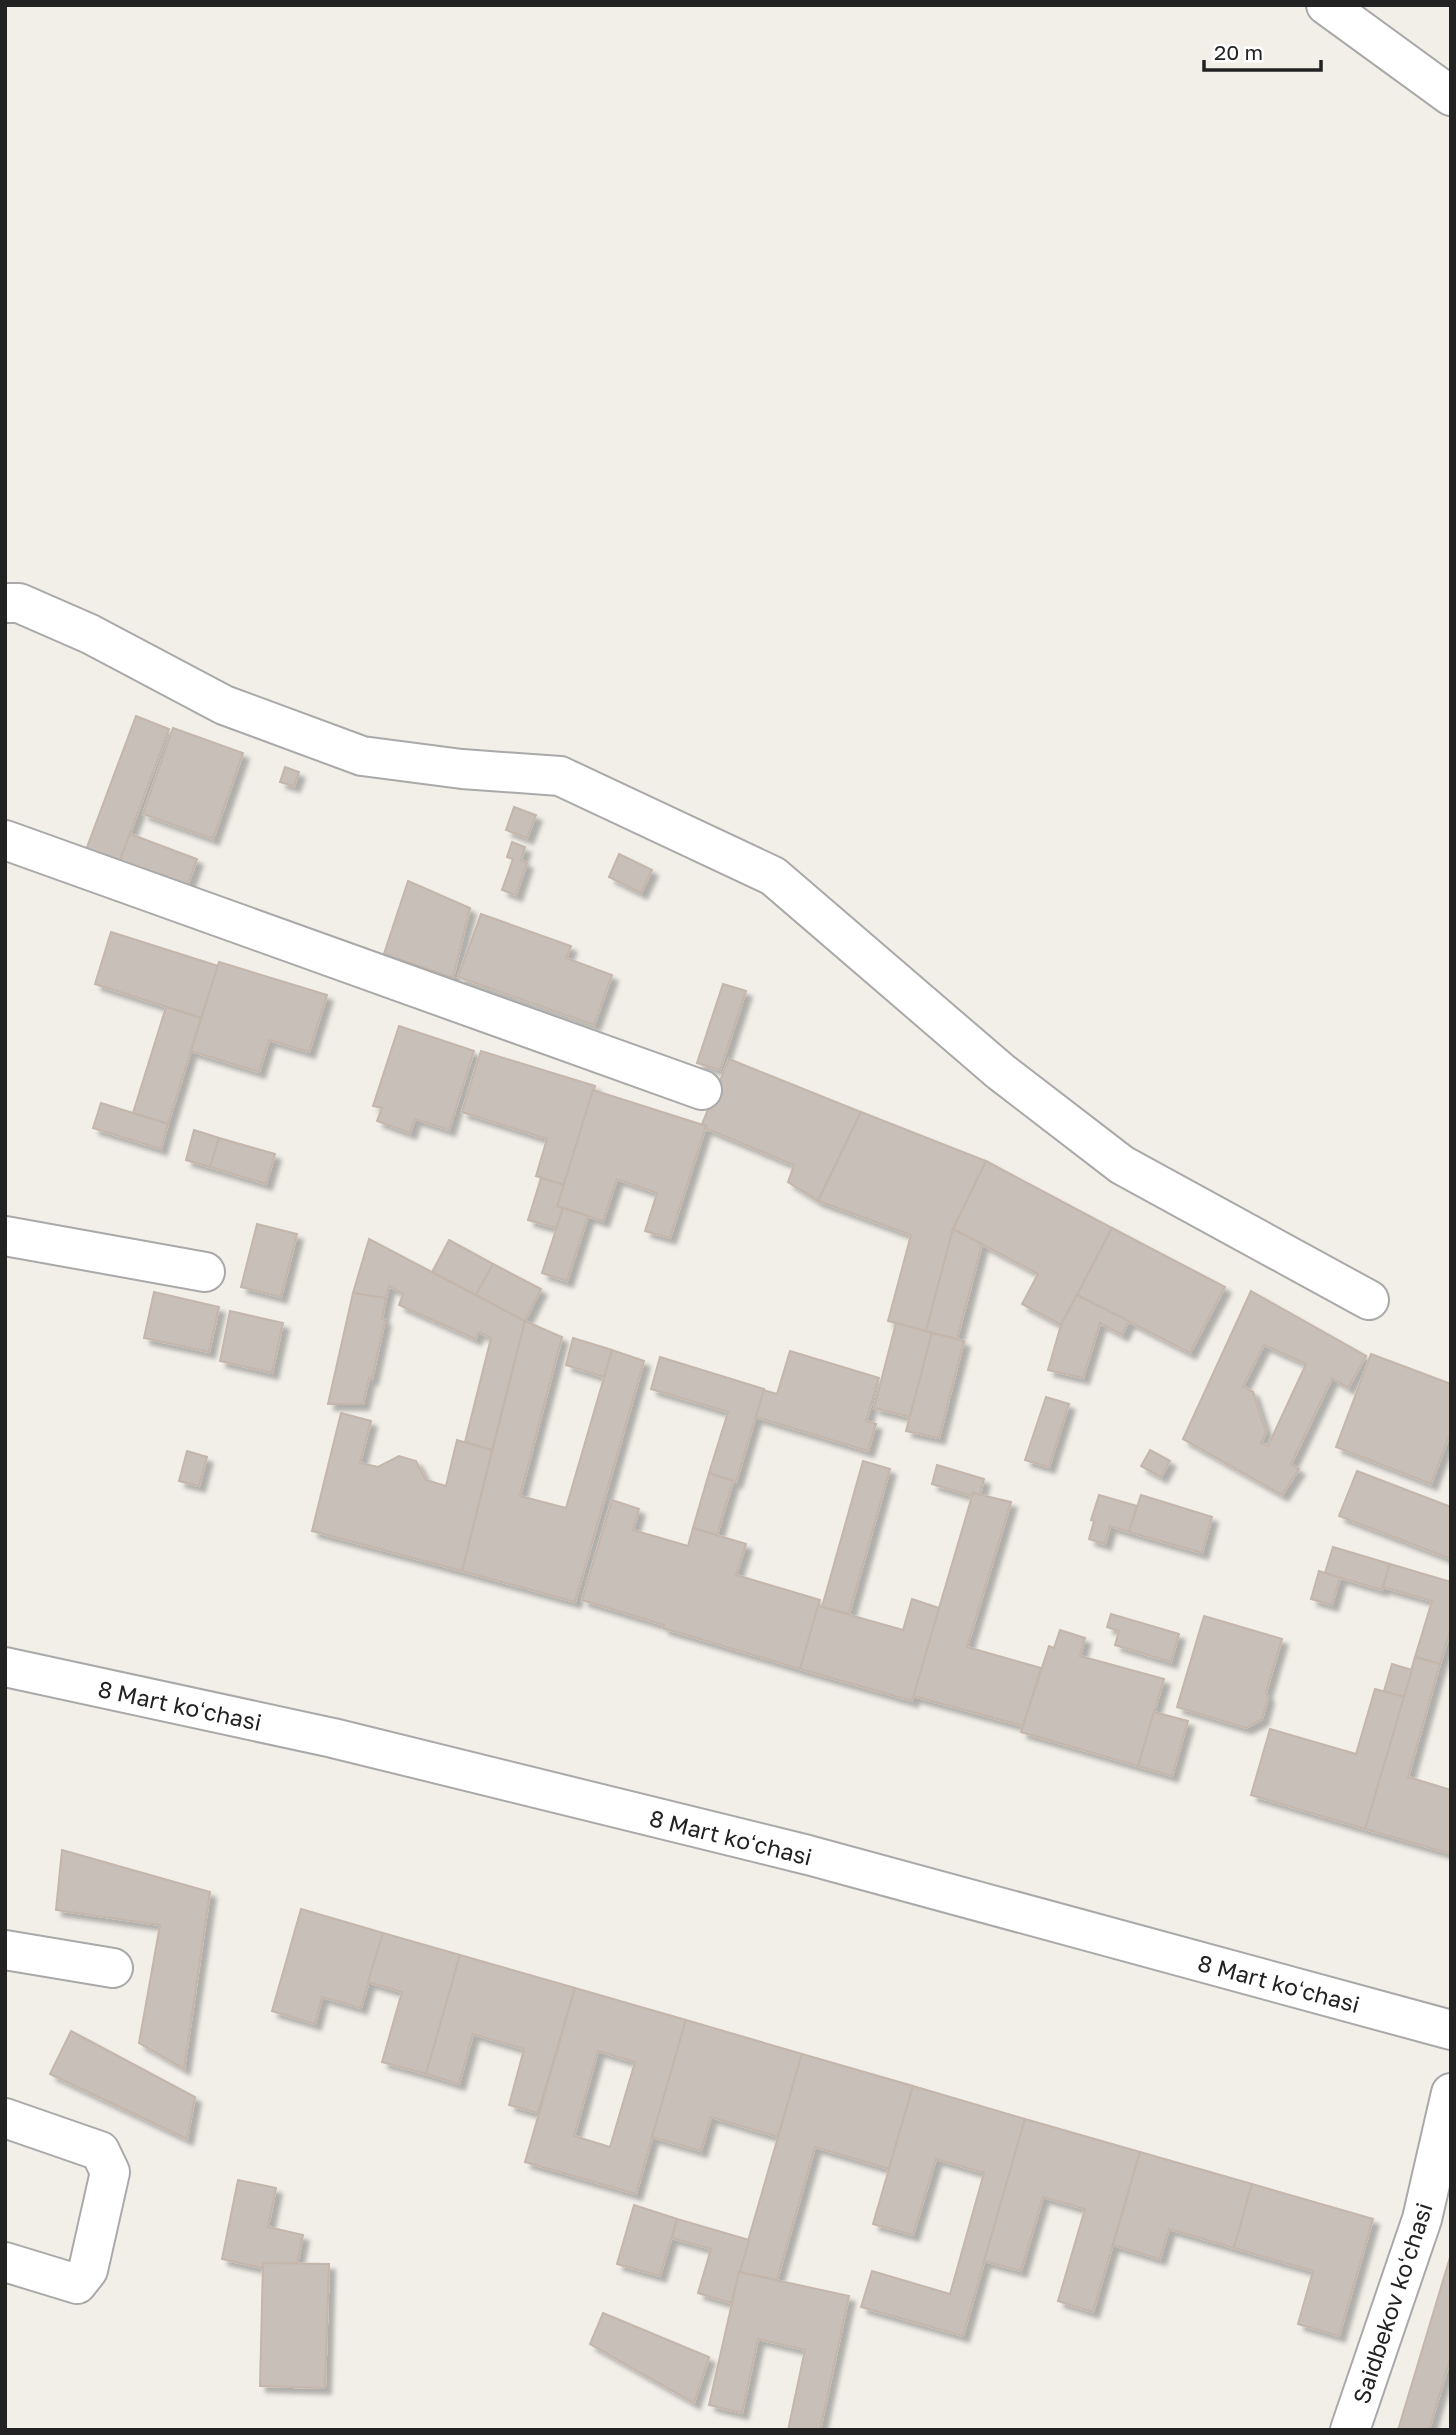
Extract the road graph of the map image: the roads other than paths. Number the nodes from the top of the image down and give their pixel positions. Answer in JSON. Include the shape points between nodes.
{"nodes":[{"id":1,"x":1326,"y":5,"type":"edge"},
{"id":2,"x":1451,"y":96,"type":"edge"},
{"id":3,"x":5,"y":603,"type":"edge"},
{"id":4,"x":5,"y":840,"type":"edge"},
{"id":5,"x":702,"y":1090,"type":"dead end"},
{"id":6,"x":5,"y":1236,"type":"edge"},
{"id":7,"x":205,"y":1272,"type":"dead end"},
{"id":8,"x":1368,"y":1300,"type":"dead end"},
{"id":9,"x":5,"y":1667,"type":"edge"},
{"id":10,"x":5,"y":1950,"type":"edge"},
{"id":11,"x":113,"y":1968,"type":"dead end"},
{"id":12,"x":1451,"y":2030,"type":"edge"},
{"id":13,"x":1451,"y":2093,"type":"edge"},
{"id":14,"x":5,"y":2118,"type":"edge"},
{"id":15,"x":5,"y":2262,"type":"edge"},
{"id":16,"x":1350,"y":2430,"type":"edge"}],
"edges":[{"from":1,"to":2,"type":"street"},
{"from":3,"to":8,"type":"street","via":[[19,603],[90,634],[224,705],[362,756],[560,776],[773,876],[1001,1072],[1122,1165]]},
{"from":4,"to":5,"type":"street"},
{"from":6,"to":7,"type":"street"},
{"from":9,"to":12,"type":"street","name":"8 Mart koʻchasi","via":[[333,1738],[780,1849]]},
{"from":10,"to":11,"type":"street"},
{"from":13,"to":16,"type":"street","name":"Saidbekov koʻchasi","via":[[1422,2219]]},
{"from":14,"to":15,"type":"street","via":[[100,2151],[110,2172],[88,2270],[77,2284]]}]}
